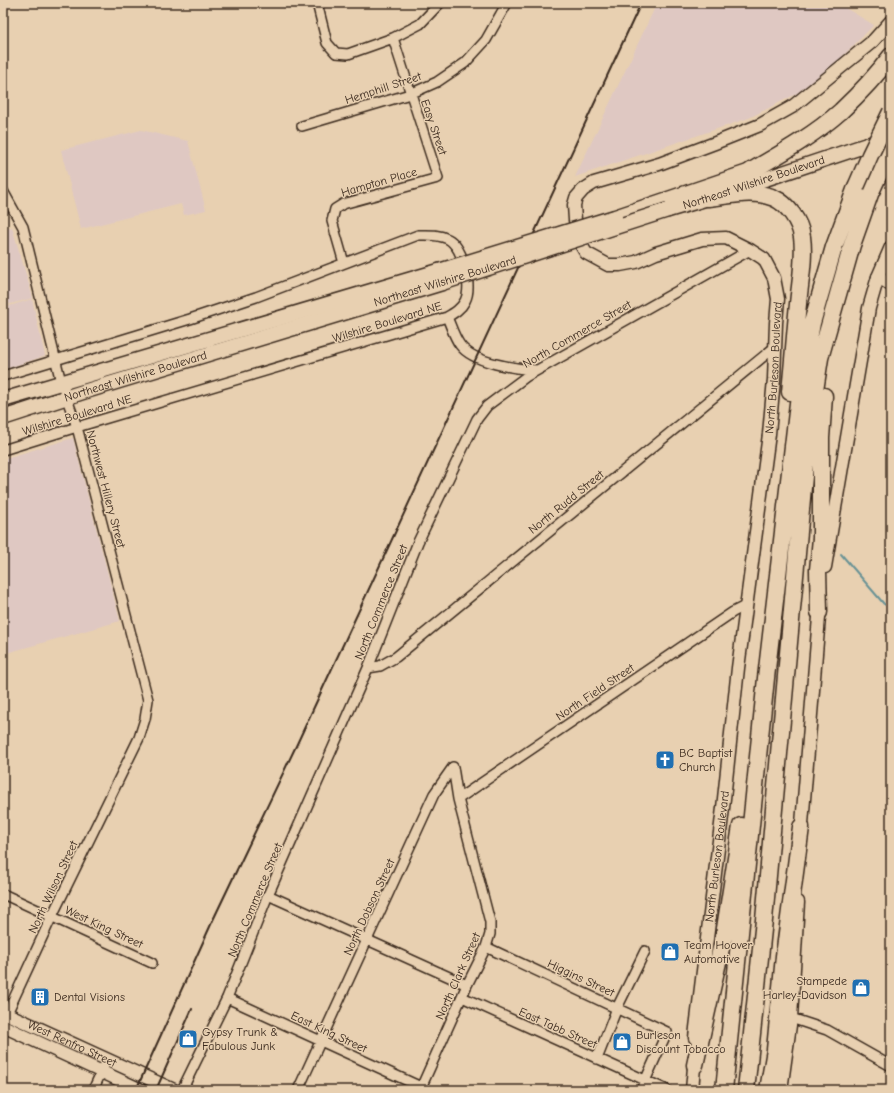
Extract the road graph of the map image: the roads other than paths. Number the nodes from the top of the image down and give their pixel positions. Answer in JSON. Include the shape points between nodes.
{"nodes":[{"id":1,"x":317,"y":3,"type":"edge"},
{"id":2,"x":440,"y":3,"type":"edge"},
{"id":3,"x":507,"y":3,"type":"edge"},
{"id":4,"x":891,"y":21,"type":"edge"},
{"id":5,"x":393,"y":38,"type":"junction"},
{"id":6,"x":891,"y":56,"type":"edge"},
{"id":7,"x":410,"y":94,"type":"junction"},
{"id":8,"x":891,"y":112,"type":"edge"},
{"id":9,"x":302,"y":126,"type":"dead end"},
{"id":10,"x":890,"y":140,"type":"edge"},
{"id":11,"x":751,"y":171,"type":"joint"},
{"id":12,"x":438,"y":178,"type":"joint"},
{"id":13,"x":3,"y":191,"type":"edge"},
{"id":14,"x":708,"y":198,"type":"junction"},
{"id":15,"x":891,"y":247,"type":"edge"},
{"id":16,"x":750,"y":250,"type":"junction"},
{"id":17,"x":344,"y":263,"type":"junction"},
{"id":18,"x":846,"y":265,"type":"junction"},
{"id":19,"x":440,"y":277,"type":"junction"},
{"id":20,"x":878,"y":277,"type":"junction"},
{"id":21,"x":891,"y":285,"type":"edge"},
{"id":22,"x":447,"y":317,"type":"junction"},
{"id":23,"x":775,"y":346,"type":"junction"},
{"id":24,"x":56,"y":360,"type":"junction"},
{"id":25,"x":538,"y":370,"type":"junction"},
{"id":26,"x":3,"y":376,"type":"edge"},
{"id":27,"x":61,"y":382,"type":"junction"},
{"id":28,"x":66,"y":397,"type":"junction"},
{"id":29,"x":3,"y":400,"type":"edge"},
{"id":30,"x":3,"y":418,"type":"edge"},
{"id":31,"x":77,"y":427,"type":"junction"},
{"id":32,"x":3,"y":450,"type":"edge"},
{"id":33,"x":782,"y":533,"type":"junction"},
{"id":34,"x":747,"y":605,"type":"junction"},
{"id":35,"x":819,"y":612,"type":"junction"},
{"id":36,"x":368,"y":668,"type":"junction"},
{"id":37,"x":766,"y":678,"type":"junction"},
{"id":38,"x":122,"y":771,"type":"joint"},
{"id":39,"x":458,"y":799,"type":"junction"},
{"id":40,"x":801,"y":827,"type":"junction"},
{"id":41,"x":3,"y":894,"type":"edge"},
{"id":42,"x":268,"y":895,"type":"junction"},
{"id":43,"x":52,"y":916,"type":"junction"},
{"id":44,"x":367,"y":940,"type":"junction"},
{"id":45,"x":486,"y":948,"type":"junction"},
{"id":46,"x":645,"y":951,"type":"dead end"},
{"id":47,"x":152,"y":963,"type":"dead end"},
{"id":48,"x":467,"y":985,"type":"junction"},
{"id":49,"x":462,"y":997,"type":"junction"},
{"id":50,"x":227,"y":998,"type":"junction"},
{"id":51,"x":617,"y":1008,"type":"junction"},
{"id":52,"x":4,"y":1016,"type":"edge"},
{"id":53,"x":791,"y":1018,"type":"junction"},
{"id":54,"x":3,"y":1026,"type":"edge"},
{"id":55,"x":321,"y":1041,"type":"junction"},
{"id":56,"x":108,"y":1059,"type":"junction"},
{"id":57,"x":597,"y":1059,"type":"junction"},
{"id":58,"x":695,"y":1065,"type":"junction"},
{"id":59,"x":891,"y":1066,"type":"edge"},
{"id":60,"x":102,"y":1072,"type":"junction"},
{"id":61,"x":645,"y":1081,"type":"junction"},
{"id":62,"x":420,"y":1088,"type":"edge"},
{"id":63,"x":93,"y":1090,"type":"edge"},
{"id":64,"x":141,"y":1090,"type":"edge"},
{"id":65,"x":174,"y":1090,"type":"edge"},
{"id":66,"x":182,"y":1090,"type":"edge"},
{"id":67,"x":298,"y":1090,"type":"edge"},
{"id":68,"x":641,"y":1090,"type":"edge"},
{"id":69,"x":667,"y":1090,"type":"edge"},
{"id":70,"x":692,"y":1090,"type":"edge"},
{"id":71,"x":724,"y":1090,"type":"edge"},
{"id":72,"x":746,"y":1090,"type":"edge"},
{"id":73,"x":768,"y":1090,"type":"edge"},
{"id":74,"x":781,"y":1090,"type":"edge"}],
"edges":[{"from":1,"to":5,"type":"street","via":[[327,43],[336,52],[348,54]]},
{"from":2,"to":5,"type":"street","via":[[420,24]]},
{"from":3,"to":7,"type":"street","name":"Hemphill Street","via":[[486,40],[465,62],[437,82]]},
{"from":4,"to":16,"type":"main road","name":"North Burleson Boulevard","via":[[875,39],[792,107],[760,125],[659,164],[594,182],[576,198],[574,213],[580,243],[586,253],[608,265],[636,262],[702,239],[726,238]]},
{"from":5,"to":7,"type":"street","name":"Easy Street"},
{"from":6,"to":11,"type":"highway","via":[[840,112],[788,150]]},
{"from":7,"to":9,"type":"street","name":"Hemphill Street"},
{"from":7,"to":12,"type":"street","name":"Easy Street"},
{"from":8,"to":33,"type":"highway","bridge":true,"via":[[856,188],[834,247],[812,323],[800,386]]},
{"from":10,"to":14,"type":"main road","name":"Northeast Wilshire Boulevard"},
{"from":10,"to":18,"type":"highway"},
{"from":11,"to":19,"type":"main road","name":"Northeast Wilshire Boulevard","bridge":true},
{"from":12,"to":17,"type":"street","name":"Hampton Place","via":[[343,204],[335,209],[332,221]]},
{"from":13,"to":24,"type":"street","name":"Northwest Hillery Street","via":[[23,227]]},
{"from":14,"to":19,"type":"main road","name":"Northeast Wilshire Boulevard","bridge":true},
{"from":14,"to":33,"type":"highway","via":[[763,194],[776,199],[796,218],[802,236],[802,260],[779,496],[778,516]]},
{"from":15,"to":20,"type":"main road"},
{"from":16,"to":23,"type":"main road","name":"North Burleson Boulevard","via":[[764,259],[774,278],[778,299]]},
{"from":16,"to":25,"type":"street","name":"North Commerce Street"},
{"from":17,"to":22,"type":"street","name":"Wilshire Boulevard NE","via":[[418,235],[434,234],[449,240],[460,252],[466,270],[468,291],[457,312]]},
{"from":17,"to":24,"type":"street","name":"Wilshire Boulevard NE","via":[[256,298]]},
{"from":18,"to":35,"type":"highway","via":[[823,402]]},
{"from":18,"to":72,"type":"highway","via":[[820,358],[810,426]]},
{"from":19,"to":27,"type":"main road","name":"Northeast Wilshire Boulevard"},
{"from":19,"to":28,"type":"main road","name":"Northeast Wilshire Boulevard"},
{"from":20,"to":21,"type":"main road"},
{"from":20,"to":35,"type":"main road","via":[[869,308]]},
{"from":22,"to":25,"type":"street","via":[[464,350],[480,359],[505,367]]},
{"from":22,"to":31,"type":"street","name":"Wilshire Boulevard NE"},
{"from":23,"to":34,"type":"main road","name":"North Burleson Boulevard","via":[[769,434]]},
{"from":23,"to":36,"type":"street","name":"North Rudd Street","via":[[396,657],[380,666]]},
{"from":24,"to":26,"type":"street","name":"Wilshire Boulevard NE"},
{"from":24,"to":27,"type":"street","name":"Northwest Hillery Street"},
{"from":25,"to":36,"type":"street","name":"North Commerce Street","via":[[487,406],[477,419],[418,542]]},
{"from":27,"to":28,"type":"street","name":"Northwest Hillery Street"},
{"from":27,"to":29,"type":"main road","name":"Northeast Wilshire Boulevard"},
{"from":28,"to":30,"type":"main road","name":"Northeast Wilshire Boulevard"},
{"from":28,"to":31,"type":"street","name":"Northwest Hillery Street"},
{"from":31,"to":32,"type":"street","name":"Wilshire Boulevard NE"},
{"from":31,"to":38,"type":"street","name":"Northwest Hillery Street","via":[[148,700],[145,720]]},
{"from":33,"to":37,"type":"highway"},
{"from":34,"to":39,"type":"street","name":"North Field Street"},
{"from":34,"to":58,"type":"main road","name":"North Burleson Boulevard","via":[[696,1028]]},
{"from":35,"to":40,"type":"main road"},
{"from":36,"to":42,"type":"street","name":"North Commerce Street"},
{"from":37,"to":58,"type":"highway","via":[[760,688],[748,787],[724,936]]},
{"from":37,"to":71,"type":"highway"},
{"from":38,"to":43,"type":"street","name":"North Wilson Street"},
{"from":39,"to":44,"type":"street","name":"North Dobson Street","via":[[453,767],[434,794]]},
{"from":39,"to":45,"type":"street","name":"North Clark Street","via":[[490,922]]},
{"from":40,"to":53,"type":"main road"},
{"from":40,"to":73,"type":"highway"},
{"from":41,"to":43,"type":"street","name":"West King Street"},
{"from":42,"to":44,"type":"street"},
{"from":42,"to":50,"type":"street","name":"North Commerce Street"},
{"from":43,"to":47,"type":"street","name":"West King Street"},
{"from":43,"to":52,"type":"street","name":"North Wilson Street"},
{"from":44,"to":48,"type":"street"},
{"from":44,"to":55,"type":"street","name":"North Dobson Street"},
{"from":45,"to":48,"type":"street","name":"North Clark Street"},
{"from":45,"to":51,"type":"street","name":"Higgins Street"},
{"from":46,"to":51,"type":"street"},
{"from":48,"to":49,"type":"street","name":"North Clark Street"},
{"from":49,"to":57,"type":"street","name":"East Tabb Street"},
{"from":49,"to":62,"type":"street","name":"North Clark Street"},
{"from":50,"to":55,"type":"street","name":"East King Street"},
{"from":50,"to":66,"type":"street","name":"North Commerce Street"},
{"from":51,"to":57,"type":"street"},
{"from":51,"to":61,"type":"street","name":"Higgins Street","via":[[667,1032]]},
{"from":52,"to":56,"type":"main road","name":"West Renfro Street"},
{"from":53,"to":59,"type":"street","via":[[827,1030]]},
{"from":53,"to":74,"type":"main road"},
{"from":54,"to":60,"type":"main road","name":"West Renfro Street"},
{"from":55,"to":62,"type":"street","name":"East King Street"},
{"from":55,"to":67,"type":"street","name":"North Dobson Street"},
{"from":56,"to":60,"type":"street"},
{"from":56,"to":65,"type":"main road","name":"West Renfro Street"},
{"from":57,"to":61,"type":"street","name":"East Tabb Street"},
{"from":58,"to":70,"type":"main road","name":"North Burleson Boulevard"},
{"from":60,"to":63,"type":"street"},
{"from":60,"to":64,"type":"main road","name":"West Renfro Street"},
{"from":61,"to":68,"type":"street"},
{"from":61,"to":69,"type":"street","name":"East Tabb Street"}]}
